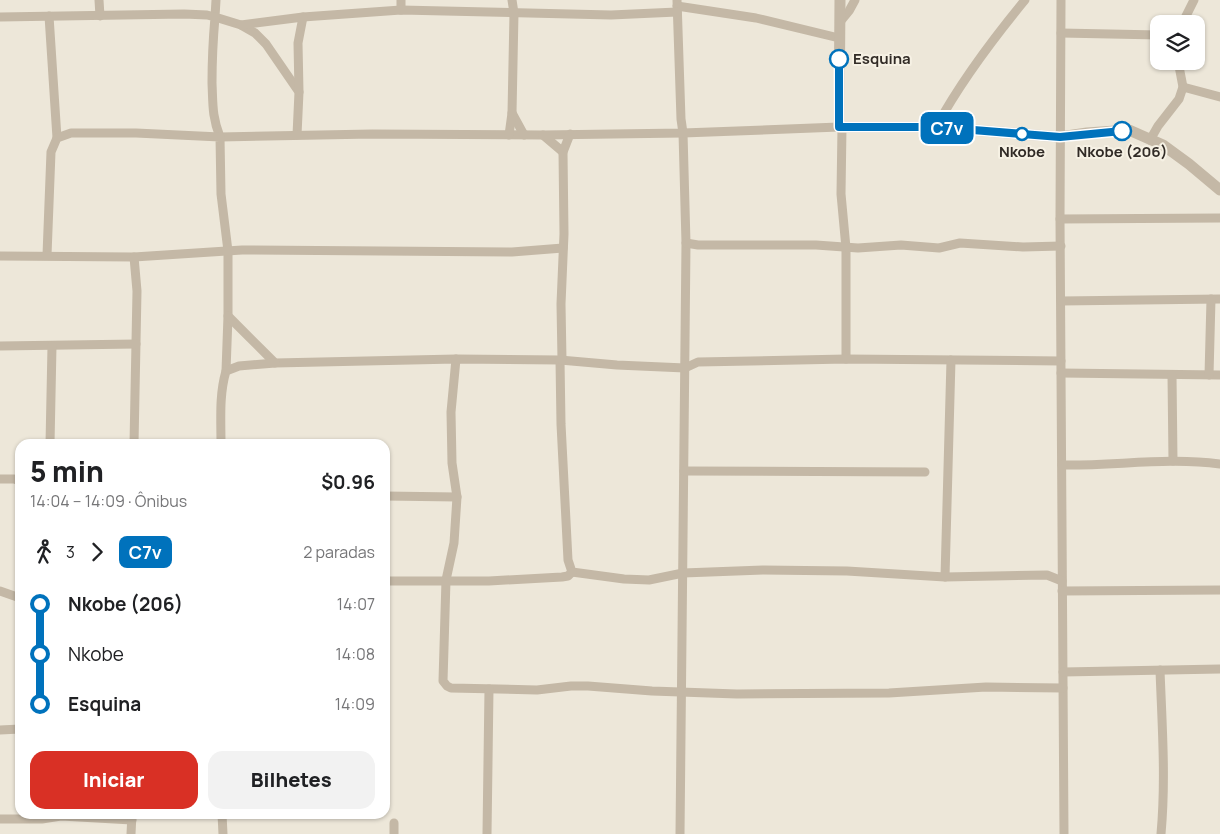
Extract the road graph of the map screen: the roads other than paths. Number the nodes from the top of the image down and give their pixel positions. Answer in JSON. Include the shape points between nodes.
{"nodes":[{"id":1,"x":99,"y":0,"type":"edge"},
{"id":2,"x":216,"y":0,"type":"edge"},
{"id":3,"x":401,"y":0,"type":"edge"},
{"id":4,"x":512,"y":0,"type":"edge"},
{"id":5,"x":840,"y":0,"type":"edge"},
{"id":6,"x":855,"y":0,"type":"edge"},
{"id":7,"x":1025,"y":0,"type":"edge"},
{"id":8,"x":1061,"y":0,"type":"edge"},
{"id":9,"x":1194,"y":0,"type":"edge"},
{"id":10,"x":677,"y":6,"type":"edge"},
{"id":11,"x":401,"y":10,"type":"junction"},
{"id":12,"x":514,"y":13,"type":"junction"},
{"id":13,"x":1186,"y":15,"type":"edge"},
{"id":14,"x":49,"y":16,"type":"junction"},
{"id":15,"x":100,"y":16,"type":"junction"},
{"id":16,"x":0,"y":17,"type":"edge"},
{"id":17,"x":215,"y":17,"type":"junction"},
{"id":18,"x":303,"y":17,"type":"junction"},
{"id":19,"x":840,"y":22,"type":"junction"},
{"id":20,"x":241,"y":25,"type":"junction"},
{"id":21,"x":1061,"y":33,"type":"junction"},
{"id":22,"x":1150,"y":35,"type":"edge"},
{"id":23,"x":839,"y":38,"type":"junction"},
{"id":24,"x":1180,"y":70,"type":"edge"},
{"id":25,"x":1183,"y":87,"type":"junction"},
{"id":26,"x":299,"y":92,"type":"junction"},
{"id":27,"x":1220,"y":97,"type":"edge"},
{"id":28,"x":512,"y":113,"type":"junction"},
{"id":29,"x":840,"y":127,"type":"junction"},
{"id":30,"x":936,"y":127,"type":"junction"},
{"id":31,"x":683,"y":133,"type":"junction"},
{"id":32,"x":509,"y":134,"type":"junction"},
{"id":33,"x":570,"y":134,"type":"junction"},
{"id":34,"x":296,"y":135,"type":"junction"},
{"id":35,"x":524,"y":135,"type":"junction"},
{"id":36,"x":543,"y":135,"type":"junction"},
{"id":37,"x":220,"y":137,"type":"junction"},
{"id":38,"x":1060,"y":137,"type":"junction"},
{"id":39,"x":57,"y":138,"type":"junction"},
{"id":40,"x":1150,"y":140,"type":"junction"},
{"id":41,"x":563,"y":152,"type":"junction"},
{"id":42,"x":1220,"y":190,"type":"edge"},
{"id":43,"x":1220,"y":218,"type":"edge"},
{"id":44,"x":1060,"y":219,"type":"junction"},
{"id":45,"x":686,"y":243,"type":"junction"},
{"id":46,"x":1061,"y":246,"type":"junction"},
{"id":47,"x":563,"y":248,"type":"junction"},
{"id":48,"x":846,"y":248,"type":"junction"},
{"id":49,"x":228,"y":251,"type":"junction"},
{"id":50,"x":47,"y":255,"type":"junction"},
{"id":51,"x":0,"y":256,"type":"edge"},
{"id":52,"x":134,"y":257,"type":"junction"},
{"id":53,"x":1215,"y":299,"type":"edge"},
{"id":54,"x":1061,"y":301,"type":"junction"},
{"id":55,"x":228,"y":316,"type":"junction"},
{"id":56,"x":136,"y":344,"type":"junction"},
{"id":57,"x":0,"y":346,"type":"edge"},
{"id":58,"x":52,"y":346,"type":"junction"},
{"id":59,"x":456,"y":359,"type":"junction"},
{"id":60,"x":846,"y":359,"type":"junction"},
{"id":61,"x":561,"y":360,"type":"junction"},
{"id":62,"x":951,"y":360,"type":"junction"},
{"id":63,"x":1061,"y":361,"type":"junction"},
{"id":64,"x":275,"y":363,"type":"junction"},
{"id":65,"x":685,"y":368,"type":"junction"},
{"id":66,"x":226,"y":371,"type":"junction"},
{"id":67,"x":1061,"y":373,"type":"junction"},
{"id":68,"x":1172,"y":375,"type":"junction"},
{"id":69,"x":1209,"y":375,"type":"junction"},
{"id":70,"x":1220,"y":375,"type":"edge"},
{"id":71,"x":50,"y":439,"type":"edge"},
{"id":72,"x":134,"y":439,"type":"edge"},
{"id":73,"x":221,"y":439,"type":"edge"},
{"id":74,"x":1173,"y":461,"type":"junction"},
{"id":75,"x":1220,"y":464,"type":"edge"},
{"id":76,"x":1062,"y":465,"type":"junction"},
{"id":77,"x":684,"y":471,"type":"junction"},
{"id":78,"x":925,"y":472,"type":"dead end"},
{"id":79,"x":0,"y":479,"type":"edge"},
{"id":80,"x":15,"y":479,"type":"edge"},
{"id":81,"x":390,"y":496,"type":"edge"},
{"id":82,"x":457,"y":497,"type":"junction"},
{"id":83,"x":568,"y":560,"type":"junction"},
{"id":84,"x":1062,"y":563,"type":"junction"},
{"id":85,"x":572,"y":572,"type":"junction"},
{"id":86,"x":683,"y":573,"type":"junction"},
{"id":87,"x":1047,"y":576,"type":"junction"},
{"id":88,"x":552,"y":577,"type":"junction"},
{"id":89,"x":946,"y":577,"type":"junction"},
{"id":90,"x":390,"y":580,"type":"edge"},
{"id":91,"x":446,"y":580,"type":"junction"},
{"id":92,"x":1062,"y":581,"type":"junction"},
{"id":93,"x":1220,"y":590,"type":"edge"},
{"id":94,"x":0,"y":591,"type":"edge"},
{"id":95,"x":1062,"y":591,"type":"junction"},
{"id":96,"x":15,"y":596,"type":"edge"},
{"id":97,"x":1220,"y":669,"type":"edge"},
{"id":98,"x":1160,"y":670,"type":"junction"},
{"id":99,"x":1063,"y":672,"type":"junction"},
{"id":100,"x":1063,"y":688,"type":"junction"},
{"id":101,"x":489,"y":689,"type":"junction"},
{"id":102,"x":682,"y":692,"type":"junction"},
{"id":103,"x":0,"y":730,"type":"edge"},
{"id":104,"x":15,"y":730,"type":"edge"},
{"id":105,"x":0,"y":819,"type":"edge"},
{"id":106,"x":15,"y":819,"type":"edge"},
{"id":107,"x":15,"y":819,"type":"edge"},
{"id":108,"x":42,"y":819,"type":"edge"},
{"id":109,"x":132,"y":819,"type":"edge"},
{"id":110,"x":222,"y":819,"type":"edge"},
{"id":111,"x":394,"y":823,"type":"dead end"},
{"id":112,"x":131,"y":834,"type":"edge"},
{"id":113,"x":223,"y":834,"type":"edge"},
{"id":114,"x":394,"y":834,"type":"edge"},
{"id":115,"x":487,"y":834,"type":"edge"},
{"id":116,"x":680,"y":834,"type":"edge"},
{"id":117,"x":1064,"y":834,"type":"edge"},
{"id":118,"x":1161,"y":834,"type":"edge"}],
"edges":[{"from":1,"to":15,"type":"street"},
{"from":2,"to":17,"type":"street"},
{"from":3,"to":11,"type":"street"},
{"from":4,"to":12,"type":"street"},
{"from":5,"to":19,"type":"street"},
{"from":6,"to":19,"type":"street"},
{"from":7,"to":30,"type":"street","via":[[986,48]]},
{"from":8,"to":21,"type":"street"},
{"from":9,"to":13,"type":"street"},
{"from":10,"to":12,"type":"street","via":[[611,15]]},
{"from":10,"to":23,"type":"street","via":[[756,18]]},
{"from":10,"to":31,"type":"street"},
{"from":11,"to":12,"type":"street"},
{"from":11,"to":18,"type":"street"},
{"from":12,"to":28,"type":"street"},
{"from":14,"to":15,"type":"street"},
{"from":14,"to":16,"type":"street"},
{"from":14,"to":39,"type":"street"},
{"from":15,"to":17,"type":"street","via":[[184,14]]},
{"from":17,"to":20,"type":"street"},
{"from":17,"to":37,"type":"street","via":[[211,62],[212,110]]},
{"from":18,"to":20,"type":"street"},
{"from":18,"to":26,"type":"street","via":[[298,43]]},
{"from":19,"to":23,"type":"street"},
{"from":20,"to":26,"type":"street","via":[[266,44]]},
{"from":21,"to":22,"type":"street"},
{"from":21,"to":38,"type":"street"},
{"from":23,"to":29,"type":"street"},
{"from":24,"to":25,"type":"street"},
{"from":25,"to":27,"type":"street"},
{"from":25,"to":40,"type":"street","via":[[1179,99]]},
{"from":26,"to":34,"type":"street"},
{"from":28,"to":32,"type":"street"},
{"from":28,"to":35,"type":"street"},
{"from":29,"to":30,"type":"street"},
{"from":29,"to":31,"type":"street"},
{"from":29,"to":48,"type":"street"},
{"from":30,"to":38,"type":"street"},
{"from":31,"to":33,"type":"street"},
{"from":31,"to":45,"type":"street"},
{"from":32,"to":34,"type":"street"},
{"from":32,"to":35,"type":"street"},
{"from":33,"to":36,"type":"street"},
{"from":33,"to":41,"type":"street"},
{"from":34,"to":37,"type":"street"},
{"from":35,"to":36,"type":"street"},
{"from":36,"to":41,"type":"street"},
{"from":37,"to":39,"type":"street","via":[[71,133]]},
{"from":37,"to":49,"type":"street"},
{"from":38,"to":40,"type":"street","via":[[1129,130]]},
{"from":38,"to":44,"type":"street"},
{"from":39,"to":50,"type":"street","via":[[51,152]]},
{"from":40,"to":42,"type":"street","via":[[1163,145]]},
{"from":41,"to":47,"type":"street"},
{"from":43,"to":44,"type":"street"},
{"from":44,"to":46,"type":"street"},
{"from":45,"to":48,"type":"street"},
{"from":45,"to":65,"type":"street"},
{"from":46,"to":48,"type":"street","via":[[960,243],[939,248],[900,245]]},
{"from":46,"to":54,"type":"street"},
{"from":47,"to":49,"type":"street","via":[[503,252]]},
{"from":47,"to":61,"type":"street"},
{"from":48,"to":60,"type":"street"},
{"from":49,"to":52,"type":"street"},
{"from":49,"to":55,"type":"street"},
{"from":50,"to":51,"type":"street"},
{"from":50,"to":52,"type":"street"},
{"from":52,"to":56,"type":"street"},
{"from":53,"to":54,"type":"street"},
{"from":53,"to":69,"type":"street"},
{"from":54,"to":63,"type":"street"},
{"from":55,"to":64,"type":"street"},
{"from":55,"to":66,"type":"street"},
{"from":56,"to":58,"type":"street"},
{"from":56,"to":72,"type":"street"},
{"from":57,"to":58,"type":"street"},
{"from":58,"to":71,"type":"street"},
{"from":59,"to":61,"type":"street"},
{"from":59,"to":64,"type":"street"},
{"from":59,"to":82,"type":"street","via":[[451,412],[452,463]]},
{"from":60,"to":62,"type":"street"},
{"from":60,"to":65,"type":"street","via":[[698,362]]},
{"from":61,"to":65,"type":"street"},
{"from":61,"to":83,"type":"street"},
{"from":62,"to":63,"type":"street"},
{"from":62,"to":89,"type":"street"},
{"from":63,"to":67,"type":"street"},
{"from":64,"to":66,"type":"street","via":[[240,366]]},
{"from":65,"to":77,"type":"street"},
{"from":66,"to":73,"type":"street","via":[[221,401]]},
{"from":67,"to":68,"type":"street"},
{"from":67,"to":76,"type":"street"},
{"from":68,"to":69,"type":"street"},
{"from":68,"to":74,"type":"street"},
{"from":69,"to":70,"type":"street"},
{"from":74,"to":75,"type":"street"},
{"from":74,"to":76,"type":"street"},
{"from":76,"to":84,"type":"street"},
{"from":77,"to":78,"type":"street"},
{"from":77,"to":86,"type":"street"},
{"from":79,"to":80,"type":"street"},
{"from":81,"to":82,"type":"street"},
{"from":82,"to":91,"type":"street","via":[[454,543]]},
{"from":83,"to":85,"type":"street"},
{"from":83,"to":88,"type":"street","via":[[562,571]]},
{"from":84,"to":87,"type":"street"},
{"from":84,"to":92,"type":"street"},
{"from":85,"to":86,"type":"street","via":[[650,580]]},
{"from":85,"to":88,"type":"street","via":[[568,576]]},
{"from":86,"to":89,"type":"street","via":[[800,570]]},
{"from":86,"to":102,"type":"street"},
{"from":87,"to":89,"type":"street"},
{"from":87,"to":92,"type":"street"},
{"from":88,"to":91,"type":"street"},
{"from":90,"to":91,"type":"street"},
{"from":91,"to":101,"type":"street","via":[[444,681],[451,688]]},
{"from":92,"to":95,"type":"street"},
{"from":93,"to":95,"type":"street"},
{"from":94,"to":96,"type":"street"},
{"from":95,"to":99,"type":"street"},
{"from":97,"to":98,"type":"street"},
{"from":98,"to":99,"type":"street"},
{"from":98,"to":118,"type":"street","via":[[1164,755]]},
{"from":99,"to":100,"type":"street"},
{"from":100,"to":102,"type":"street","via":[[986,687],[831,694]]},
{"from":100,"to":117,"type":"street"},
{"from":101,"to":102,"type":"street","via":[[537,690],[580,686]]},
{"from":101,"to":115,"type":"street"},
{"from":102,"to":116,"type":"street"},
{"from":103,"to":104,"type":"street"},
{"from":105,"to":107,"type":"street"},
{"from":106,"to":108,"type":"street"},
{"from":109,"to":112,"type":"street"},
{"from":110,"to":113,"type":"street"},
{"from":111,"to":114,"type":"street"}]}
